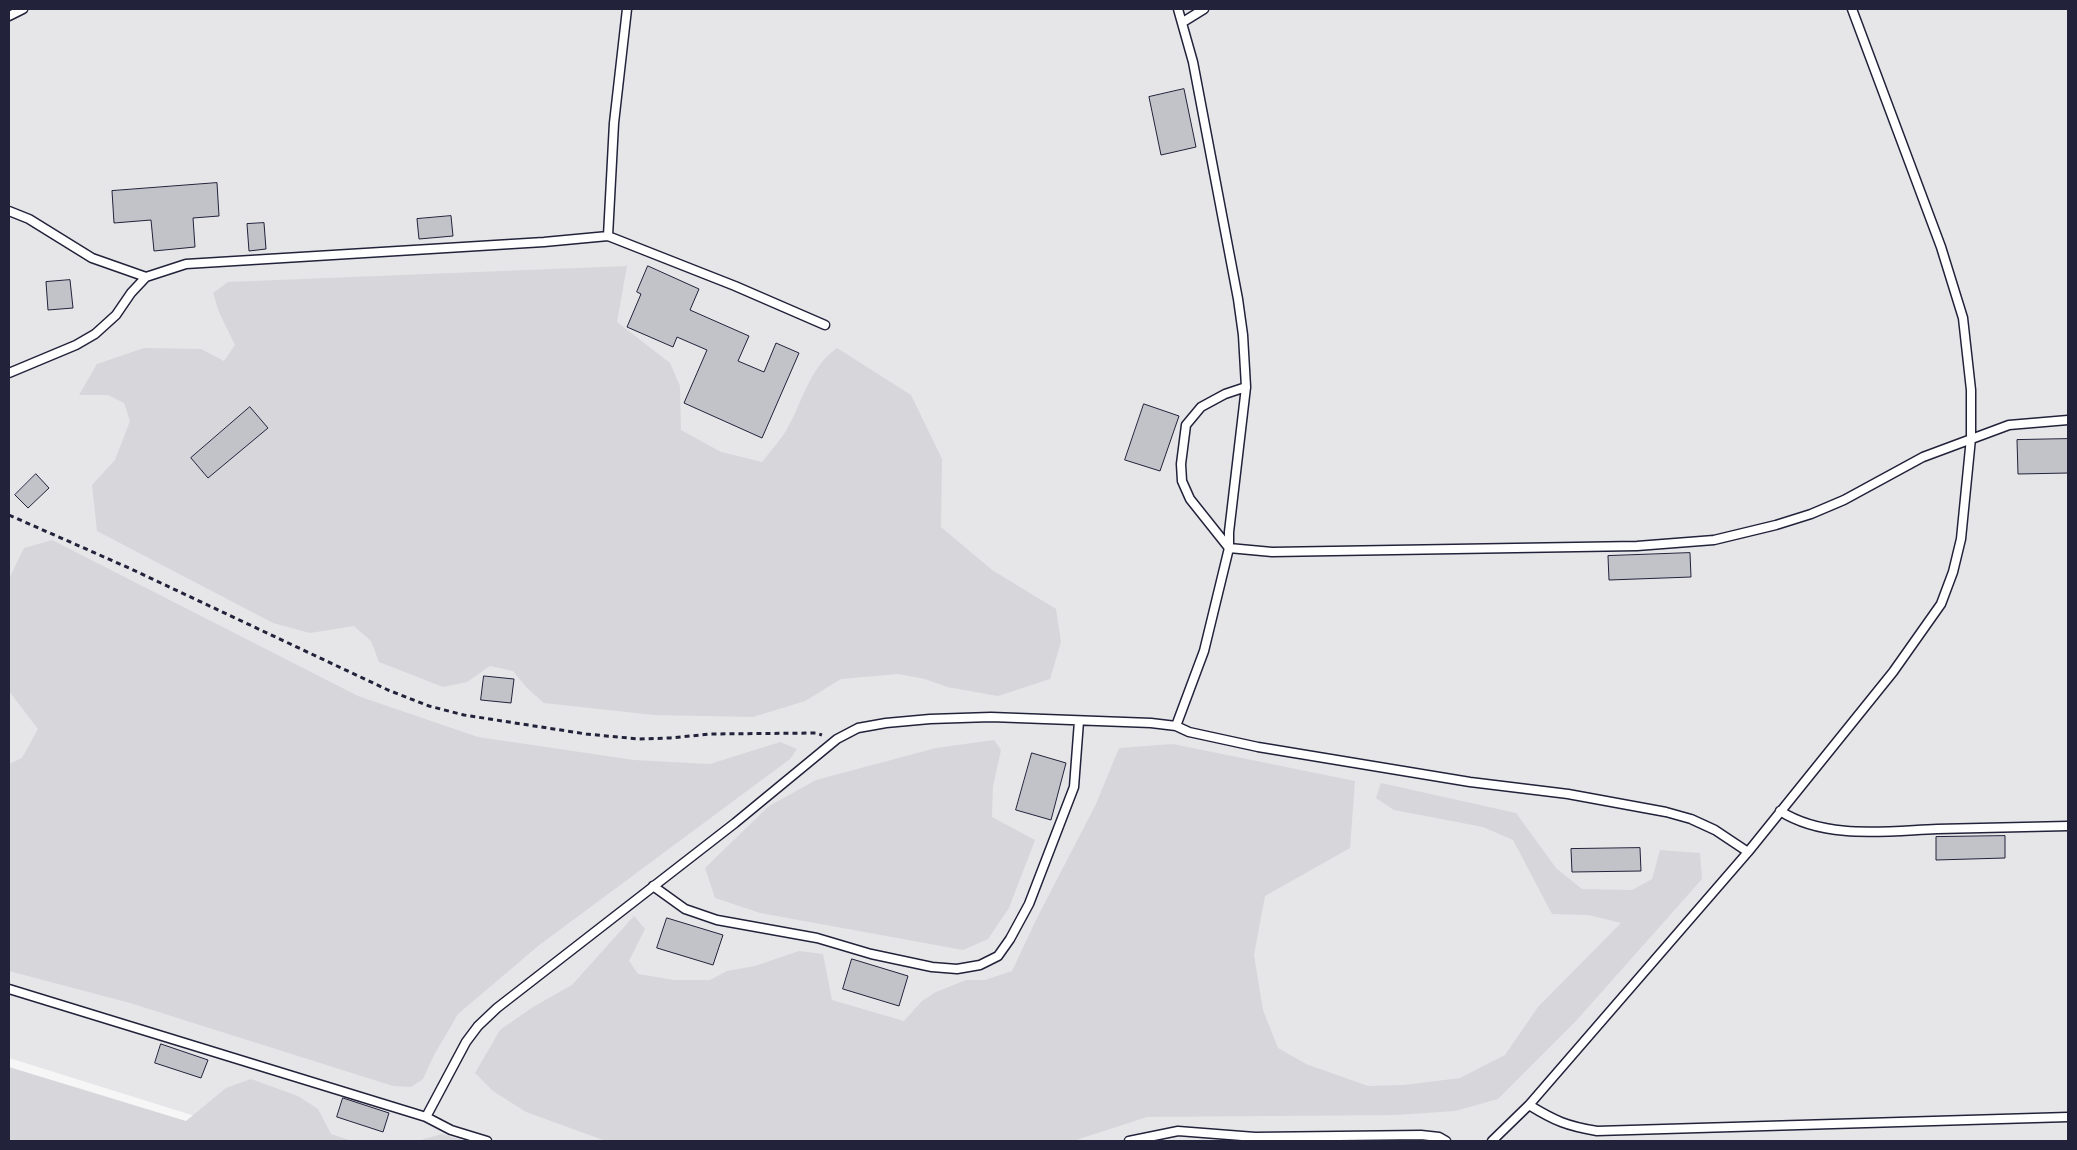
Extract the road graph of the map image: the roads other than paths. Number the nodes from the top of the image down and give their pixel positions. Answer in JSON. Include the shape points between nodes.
{"nodes":[{"id":1,"x":23,"y":9,"type":"edge"},
{"id":2,"x":627,"y":9,"type":"edge"},
{"id":3,"x":1178,"y":9,"type":"edge"},
{"id":4,"x":1204,"y":9,"type":"edge"},
{"id":5,"x":1852,"y":9,"type":"edge"},
{"id":6,"x":9,"y":16,"type":"edge"},
{"id":7,"x":1182,"y":22,"type":"junction"},
{"id":8,"x":9,"y":212,"type":"edge"},
{"id":9,"x":608,"y":236,"type":"junction"},
{"id":10,"x":146,"y":277,"type":"junction"},
{"id":11,"x":825,"y":324,"type":"dead end"},
{"id":12,"x":9,"y":373,"type":"edge"},
{"id":13,"x":1246,"y":387,"type":"junction"},
{"id":14,"x":2068,"y":420,"type":"edge"},
{"id":15,"x":1972,"y":438,"type":"junction"},
{"id":16,"x":1230,"y":548,"type":"junction"},
{"id":17,"x":1079,"y":721,"type":"junction"},
{"id":18,"x":1176,"y":726,"type":"junction"},
{"id":19,"x":1780,"y":811,"type":"junction"},
{"id":20,"x":2068,"y":826,"type":"edge"},
{"id":21,"x":1748,"y":852,"type":"junction"},
{"id":22,"x":652,"y":886,"type":"junction"},
{"id":23,"x":9,"y":989,"type":"edge"},
{"id":24,"x":1530,"y":1105,"type":"junction"},
{"id":25,"x":426,"y":1117,"type":"junction"},
{"id":26,"x":2068,"y":1117,"type":"edge"},
{"id":27,"x":487,"y":1141,"type":"edge"},
{"id":28,"x":1129,"y":1141,"type":"edge"},
{"id":29,"x":1446,"y":1141,"type":"edge"},
{"id":30,"x":1492,"y":1141,"type":"edge"}],
"edges":[{"from":1,"to":6,"type":"lane"},
{"from":2,"to":9,"type":"lane","via":[[614,123]]},
{"from":3,"to":7,"type":"lane"},
{"from":4,"to":7,"type":"lane"},
{"from":5,"to":15,"type":"lane","via":[[1941,247],[1963,318],[1971,390]]},
{"from":7,"to":13,"type":"lane","via":[[1193,62],[1238,299]]},
{"from":8,"to":10,"type":"lane","via":[[29,219],[92,258]]},
{"from":9,"to":10,"type":"lane","via":[[186,264]]},
{"from":9,"to":11,"type":"lane"},
{"from":10,"to":12,"type":"lane","via":[[116,315],[95,334]]},
{"from":13,"to":16,"type":"lane","via":[[1229,532]]},
{"from":13,"to":16,"type":"lane","via":[[1201,407],[1186,424],[1180,464],[1182,481],[1190,499]]},
{"from":14,"to":15,"type":"lane","via":[[2010,425]]},
{"from":15,"to":16,"type":"lane","via":[[1923,457],[1811,514],[1714,540],[1637,546],[1272,552]]},
{"from":15,"to":19,"type":"lane","via":[[1961,539],[1954,572],[1941,604],[1894,672]]},
{"from":16,"to":18,"type":"lane","via":[[1204,651]]},
{"from":17,"to":18,"type":"lane"},
{"from":17,"to":22,"type":"lane","via":[[991,717],[930,719],[858,728],[837,739]]},
{"from":17,"to":22,"type":"lane","via":[[1074,787],[1029,904],[998,956],[980,965],[957,969],[932,967],[817,938],[717,920],[685,909]]},
{"from":18,"to":21,"type":"lane","via":[[1188,732],[1258,747],[1666,812],[1715,830]]},
{"from":19,"to":20,"type":"lane","via":[[1813,826],[1855,831]]},
{"from":19,"to":21,"type":"lane"},
{"from":21,"to":24,"type":"lane"},
{"from":22,"to":25,"type":"lane","via":[[478,1026]]},
{"from":23,"to":25,"type":"lane"},
{"from":24,"to":26,"type":"lane","via":[[1571,1127],[1597,1131]]},
{"from":24,"to":30,"type":"lane"},
{"from":25,"to":27,"type":"lane","via":[[452,1130]]},
{"from":28,"to":29,"type":"lane","via":[[1178,1131],[1255,1137],[1422,1135]]}]}
